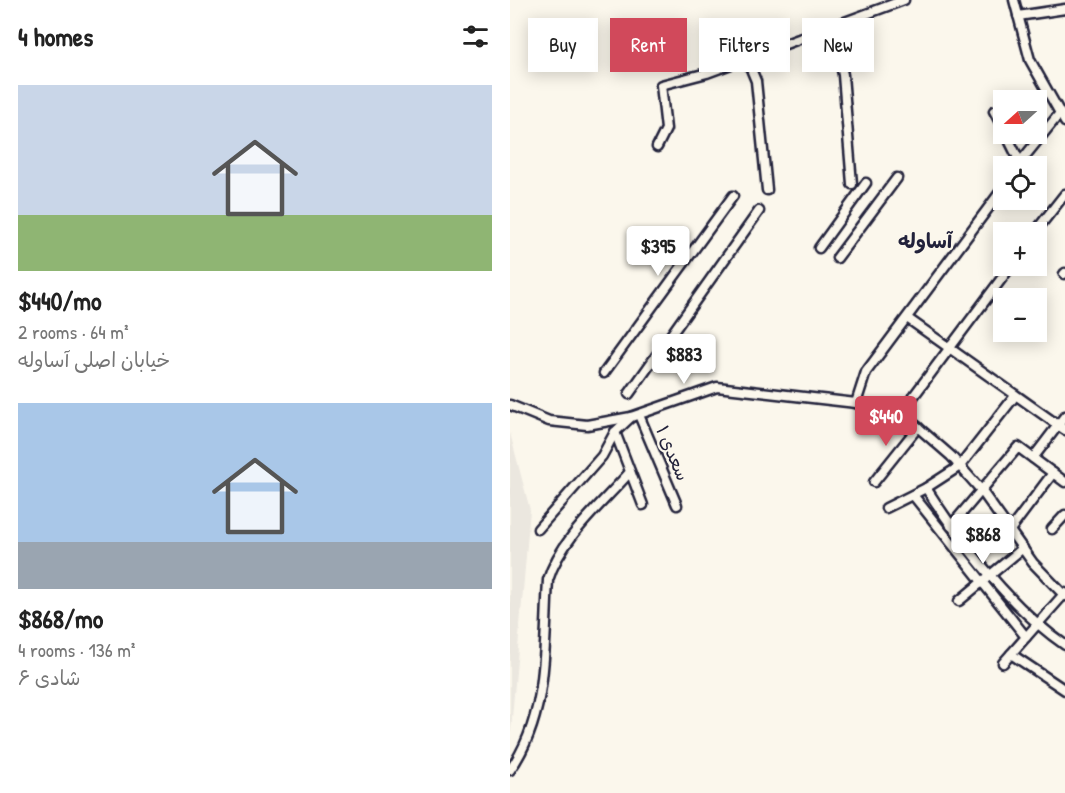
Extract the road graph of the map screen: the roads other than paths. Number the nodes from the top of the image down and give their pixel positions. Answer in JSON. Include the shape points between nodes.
{"nodes":[{"id":1,"x":904,"y":0,"type":"edge"},
{"id":2,"x":1014,"y":0,"type":"edge"},
{"id":3,"x":1065,"y":9,"type":"edge"},
{"id":4,"x":1018,"y":16,"type":"junction"},
{"id":5,"x":853,"y":18,"type":"edge"},
{"id":6,"x":709,"y":72,"type":"edge"},
{"id":7,"x":752,"y":72,"type":"edge"},
{"id":8,"x":842,"y":72,"type":"edge"},
{"id":9,"x":1060,"y":112,"type":"junction"},
{"id":10,"x":1065,"y":122,"type":"edge"},
{"id":11,"x":657,"y":147,"type":"dead end"},
{"id":12,"x":1025,"y":156,"type":"edge"},
{"id":13,"x":897,"y":178,"type":"dead end"},
{"id":14,"x":867,"y":183,"type":"dead end"},
{"id":15,"x":852,"y":184,"type":"dead end"},
{"id":16,"x":767,"y":190,"type":"dead end"},
{"id":17,"x":1065,"y":194,"type":"edge"},
{"id":18,"x":733,"y":196,"type":"dead end"},
{"id":19,"x":993,"y":202,"type":"edge"},
{"id":20,"x":759,"y":211,"type":"dead end"},
{"id":21,"x":1043,"y":222,"type":"edge"},
{"id":22,"x":819,"y":248,"type":"dead end"},
{"id":23,"x":837,"y":258,"type":"dead end"},
{"id":24,"x":1003,"y":276,"type":"edge"},
{"id":25,"x":907,"y":318,"type":"junction"},
{"id":26,"x":949,"y":348,"type":"junction"},
{"id":27,"x":604,"y":373,"type":"dead end"},
{"id":28,"x":629,"y":393,"type":"dead end"},
{"id":29,"x":1016,"y":396,"type":"junction"},
{"id":30,"x":856,"y":403,"type":"junction"},
{"id":31,"x":510,"y":405,"type":"edge"},
{"id":32,"x":635,"y":416,"type":"junction"},
{"id":33,"x":1065,"y":416,"type":"edge"},
{"id":34,"x":898,"y":417,"type":"junction"},
{"id":35,"x":918,"y":427,"type":"junction"},
{"id":36,"x":1061,"y":428,"type":"edge"},
{"id":37,"x":615,"y":432,"type":"junction"},
{"id":38,"x":1033,"y":458,"type":"junction"},
{"id":39,"x":960,"y":465,"type":"junction"},
{"id":40,"x":630,"y":472,"type":"junction"},
{"id":41,"x":1053,"y":473,"type":"junction"},
{"id":42,"x":874,"y":482,"type":"dead end"},
{"id":43,"x":1065,"y":482,"type":"edge"},
{"id":44,"x":926,"y":488,"type":"junction"},
{"id":45,"x":981,"y":490,"type":"junction"},
{"id":46,"x":913,"y":495,"type":"junction"},
{"id":47,"x":643,"y":505,"type":"dead end"},
{"id":48,"x":677,"y":505,"type":"dead end"},
{"id":49,"x":886,"y":508,"type":"dead end"},
{"id":50,"x":1065,"y":515,"type":"edge"},
{"id":51,"x":951,"y":526,"type":"junction"},
{"id":52,"x":538,"y":529,"type":"dead end"},
{"id":53,"x":1052,"y":529,"type":"dead end"},
{"id":54,"x":1010,"y":530,"type":"junction"},
{"id":55,"x":1023,"y":548,"type":"junction"},
{"id":56,"x":992,"y":574,"type":"junction"},
{"id":57,"x":981,"y":583,"type":"junction"},
{"id":58,"x":1064,"y":595,"type":"edge"},
{"id":59,"x":959,"y":601,"type":"dead end"},
{"id":60,"x":1036,"y":625,"type":"junction"},
{"id":61,"x":1026,"y":637,"type":"junction"},
{"id":62,"x":1065,"y":645,"type":"edge"},
{"id":63,"x":1011,"y":654,"type":"junction"},
{"id":64,"x":1003,"y":663,"type":"dead end"},
{"id":65,"x":1065,"y":690,"type":"edge"},
{"id":66,"x":510,"y":770,"type":"edge"}],
"edges":[{"from":1,"to":5,"type":"street"},
{"from":2,"to":4,"type":"street"},
{"from":3,"to":4,"type":"street"},
{"from":4,"to":9,"type":"street","via":[[1030,60]]},
{"from":6,"to":11,"type":"street","via":[[661,85],[666,129]]},
{"from":7,"to":16,"type":"street"},
{"from":8,"to":15,"type":"street"},
{"from":9,"to":10,"type":"street"},
{"from":9,"to":12,"type":"street"},
{"from":13,"to":23,"type":"street"},
{"from":14,"to":22,"type":"street"},
{"from":17,"to":21,"type":"street"},
{"from":18,"to":27,"type":"street"},
{"from":19,"to":25,"type":"street"},
{"from":20,"to":28,"type":"street"},
{"from":24,"to":26,"type":"street"},
{"from":25,"to":26,"type":"street"},
{"from":25,"to":30,"type":"street","via":[[866,372]]},
{"from":26,"to":29,"type":"street"},
{"from":26,"to":34,"type":"street"},
{"from":29,"to":36,"type":"street"},
{"from":29,"to":39,"type":"street"},
{"from":30,"to":32,"type":"street","via":[[717,387]]},
{"from":30,"to":34,"type":"street"},
{"from":31,"to":32,"type":"street","via":[[549,421],[587,425]]},
{"from":32,"to":37,"type":"street"},
{"from":32,"to":48,"type":"street","name":"سعدی ۱"},
{"from":33,"to":36,"type":"street"},
{"from":34,"to":35,"type":"street"},
{"from":35,"to":39,"type":"street"},
{"from":35,"to":42,"type":"street"},
{"from":36,"to":38,"type":"street"},
{"from":37,"to":40,"type":"street"},
{"from":37,"to":52,"type":"street","via":[[602,456]]},
{"from":38,"to":41,"type":"street"},
{"from":38,"to":45,"type":"street","via":[[1018,447]]},
{"from":39,"to":44,"type":"street"},
{"from":39,"to":45,"type":"street"},
{"from":40,"to":47,"type":"street"},
{"from":40,"to":66,"type":"street","via":[[565,545],[554,563],[548,580],[540,697],[530,733]]},
{"from":41,"to":43,"type":"street"},
{"from":41,"to":54,"type":"street"},
{"from":44,"to":46,"type":"street"},
{"from":44,"to":51,"type":"street"},
{"from":45,"to":51,"type":"street"},
{"from":45,"to":54,"type":"street"},
{"from":46,"to":49,"type":"street"},
{"from":46,"to":57,"type":"street"},
{"from":50,"to":53,"type":"street"},
{"from":51,"to":56,"type":"street"},
{"from":54,"to":55,"type":"street"},
{"from":55,"to":56,"type":"street"},
{"from":55,"to":58,"type":"street"},
{"from":56,"to":57,"type":"street"},
{"from":56,"to":60,"type":"street"},
{"from":57,"to":59,"type":"street"},
{"from":57,"to":61,"type":"street"},
{"from":58,"to":60,"type":"street"},
{"from":60,"to":61,"type":"street"},
{"from":60,"to":62,"type":"street"},
{"from":61,"to":63,"type":"street"},
{"from":63,"to":64,"type":"street"},
{"from":63,"to":65,"type":"street"}]}
